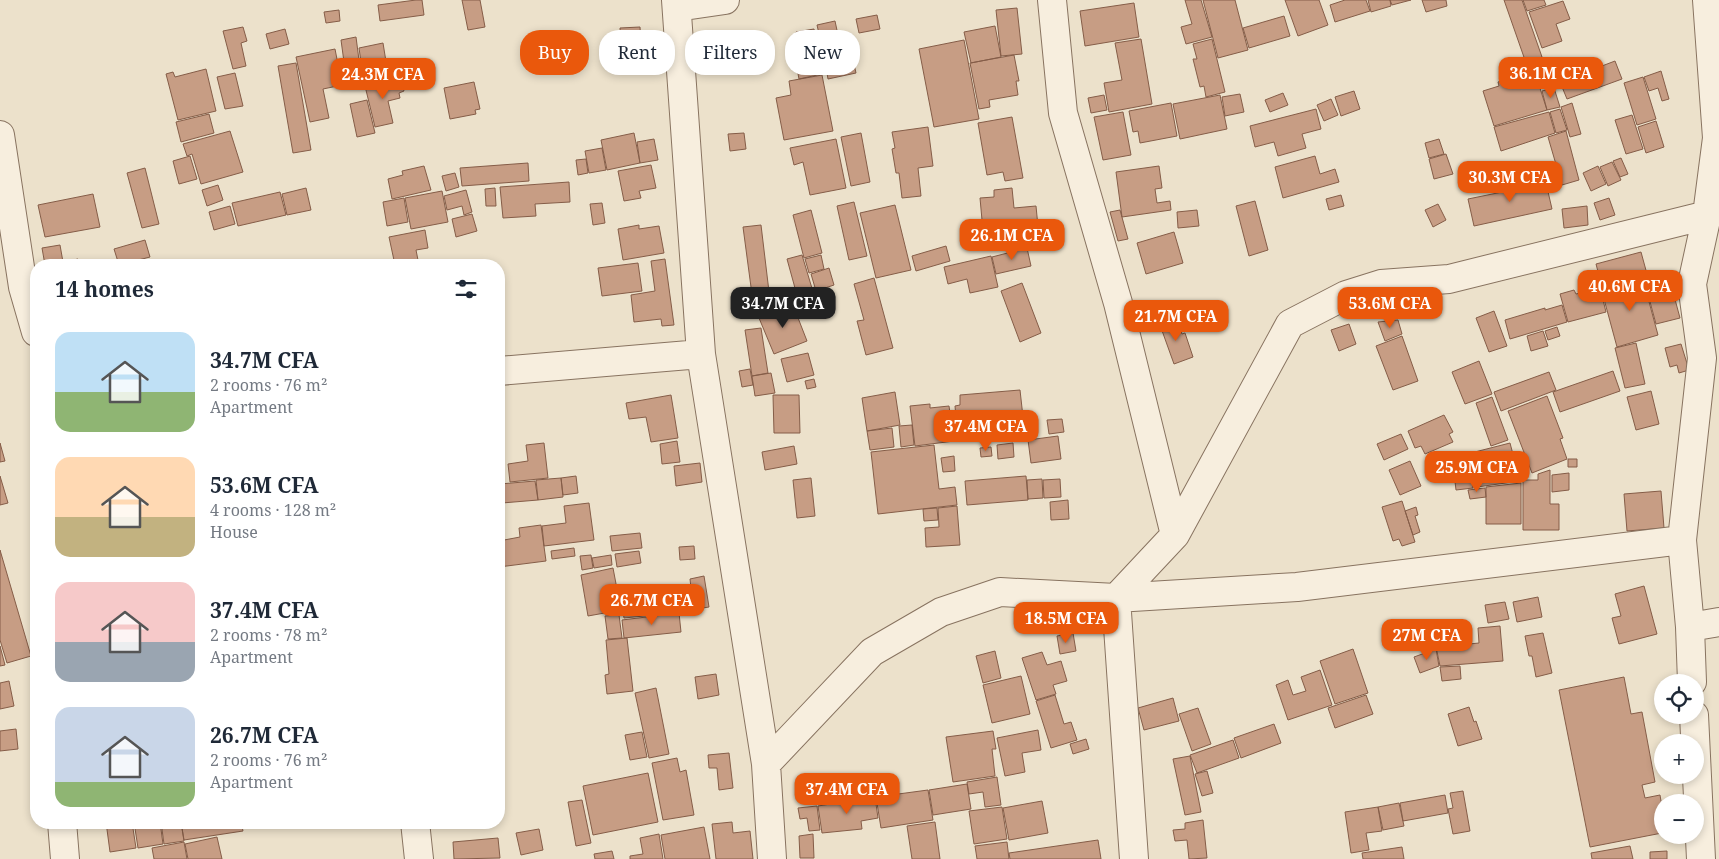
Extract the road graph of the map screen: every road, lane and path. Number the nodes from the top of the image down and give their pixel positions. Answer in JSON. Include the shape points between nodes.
{"nodes":[{"id":1,"x":725,"y":0,"type":"edge"},
{"id":2,"x":1052,"y":0,"type":"edge"},
{"id":3,"x":1707,"y":0,"type":"edge"},
{"id":4,"x":676,"y":4,"type":"edge"},
{"id":5,"x":0,"y":135,"type":"edge"},
{"id":6,"x":1707,"y":215,"type":"junction"},
{"id":7,"x":30,"y":311,"type":"edge"},
{"id":8,"x":701,"y":354,"type":"junction"},
{"id":9,"x":505,"y":370,"type":"edge"},
{"id":10,"x":1175,"y":535,"type":"junction"},
{"id":11,"x":1682,"y":540,"type":"junction"},
{"id":12,"x":1116,"y":598,"type":"junction"},
{"id":13,"x":1719,"y":622,"type":"edge"},
{"id":14,"x":1690,"y":628,"type":"junction"},
{"id":15,"x":1692,"y":674,"type":"edge"},
{"id":16,"x":1694,"y":724,"type":"edge"},
{"id":17,"x":766,"y":764,"type":"junction"},
{"id":18,"x":63,"y":829,"type":"edge"},
{"id":19,"x":416,"y":829,"type":"edge"},
{"id":20,"x":65,"y":859,"type":"edge"},
{"id":21,"x":419,"y":859,"type":"edge"},
{"id":22,"x":772,"y":859,"type":"edge"},
{"id":23,"x":1134,"y":859,"type":"edge"},
{"id":24,"x":1701,"y":859,"type":"edge"}],
"edges":[{"from":1,"to":4,"type":"street"},
{"from":2,"to":10,"type":"street","via":[[1062,113],[1118,303]]},
{"from":3,"to":6,"type":"street","via":[[1717,138]]},
{"from":4,"to":8,"type":"street"},
{"from":5,"to":7,"type":"street","via":[[23,287]]},
{"from":6,"to":10,"type":"street","via":[[1449,280],[1381,284],[1346,295],[1290,324]]},
{"from":6,"to":11,"type":"street","via":[[1692,284],[1702,358]]},
{"from":8,"to":9,"type":"street"},
{"from":8,"to":17,"type":"street"},
{"from":10,"to":12,"type":"street"},
{"from":11,"to":12,"type":"street","via":[[1297,587]]},
{"from":11,"to":14,"type":"street"},
{"from":12,"to":17,"type":"street","via":[[1000,592],[941,612],[872,652]]},
{"from":12,"to":23,"type":"street"},
{"from":13,"to":14,"type":"street"},
{"from":14,"to":15,"type":"street"},
{"from":16,"to":24,"type":"street"},
{"from":17,"to":22,"type":"street"},
{"from":18,"to":20,"type":"street"},
{"from":19,"to":21,"type":"street"}]}
